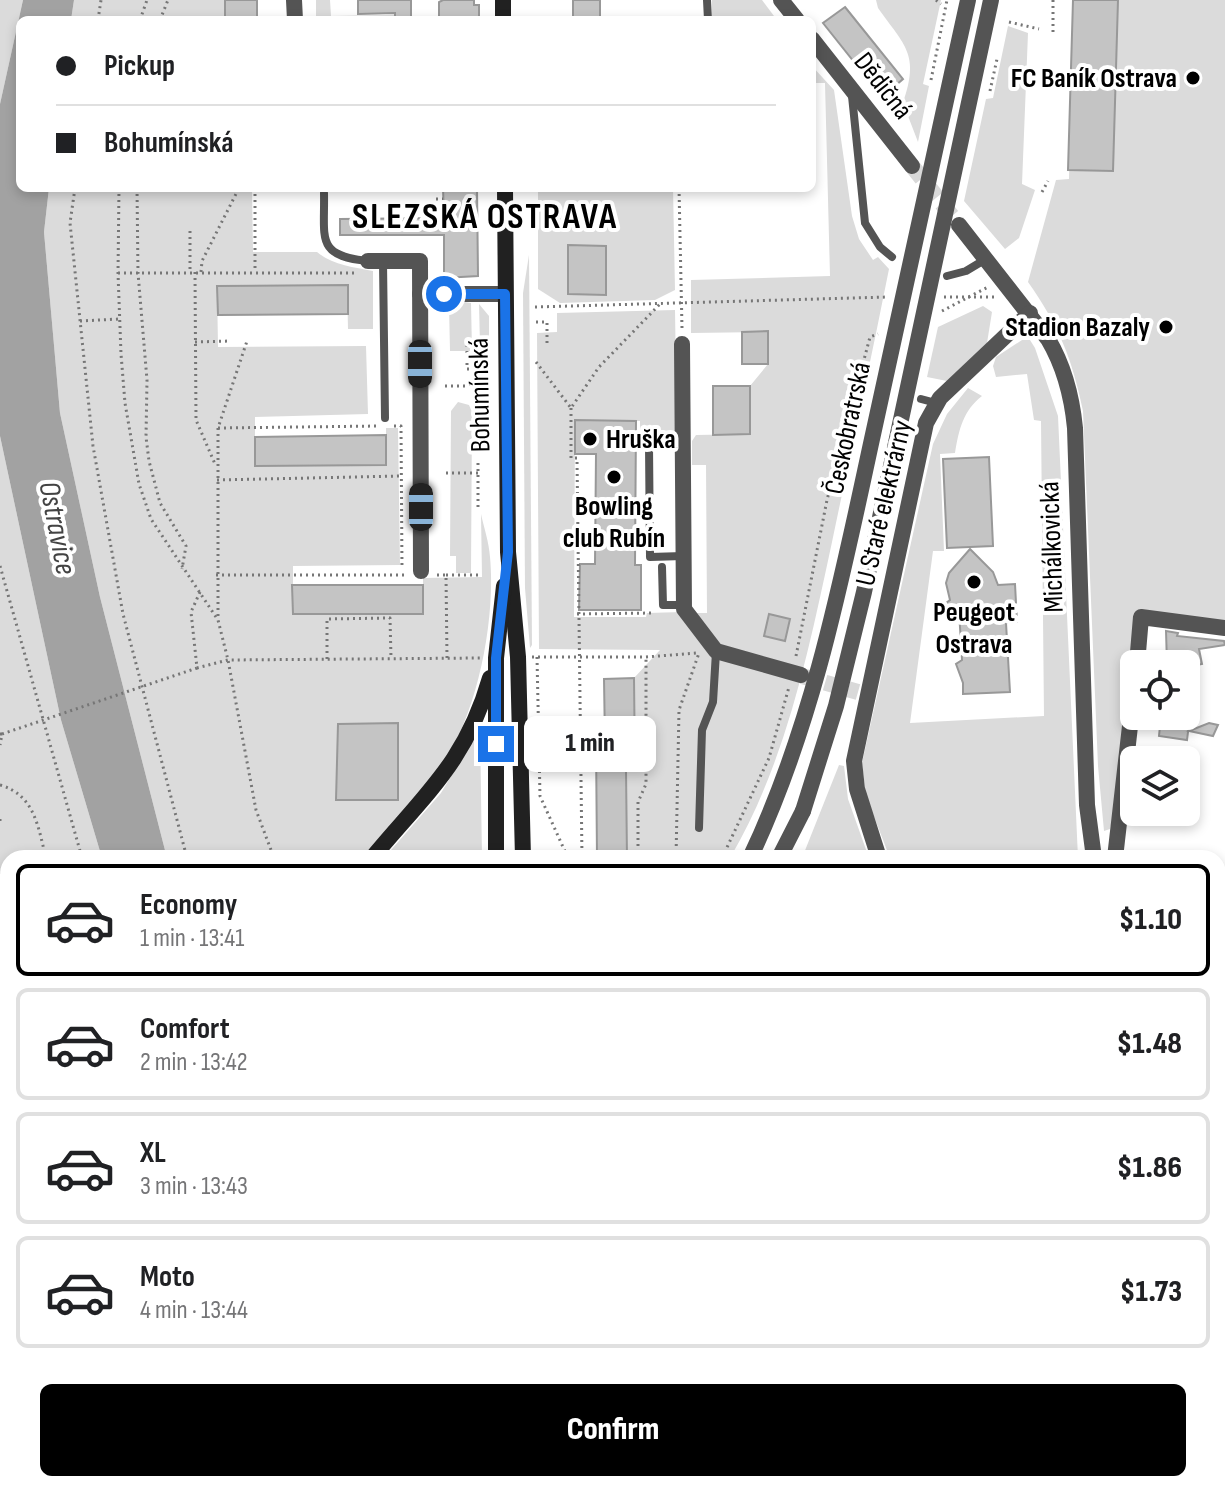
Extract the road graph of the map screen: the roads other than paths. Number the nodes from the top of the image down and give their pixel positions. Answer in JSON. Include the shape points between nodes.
{"nodes":[{"id":1,"x":781,"y":0,"type":"edge"},
{"id":2,"x":968,"y":0,"type":"edge"},
{"id":3,"x":991,"y":0,"type":"edge"},
{"id":4,"x":794,"y":16,"type":"edge"},
{"id":5,"x":816,"y":44,"type":"edge"},
{"id":6,"x":851,"y":87,"type":"junction"},
{"id":7,"x":912,"y":166,"type":"tunnel mouth"},
{"id":8,"x":505,"y":192,"type":"edge"},
{"id":9,"x":324,"y":193,"type":"dead end"},
{"id":10,"x":959,"y":225,"type":"tunnel mouth"},
{"id":11,"x":892,"y":257,"type":"dead end"},
{"id":12,"x":986,"y":259,"type":"junction"},
{"id":13,"x":378,"y":265,"type":"junction"},
{"id":14,"x":947,"y":276,"type":"dead end"},
{"id":15,"x":420,"y":294,"type":"junction"},
{"id":16,"x":505,"y":294,"type":"junction"},
{"id":17,"x":1030,"y":313,"type":"junction"},
{"id":18,"x":682,"y":344,"type":"road end"},
{"id":19,"x":385,"y":418,"type":"dead end"},
{"id":20,"x":684,"y":444,"type":"junction"},
{"id":21,"x":508,"y":552,"type":"junction"},
{"id":22,"x":684,"y":556,"type":"junction"},
{"id":23,"x":662,"y":567,"type":"dead end"},
{"id":24,"x":421,"y":573,"type":"road end"},
{"id":25,"x":684,"y":605,"type":"junction"},
{"id":26,"x":1225,"y":628,"type":"edge"},
{"id":27,"x":1138,"y":650,"type":"edge"},
{"id":28,"x":708,"y":652,"type":"junction"},
{"id":29,"x":496,"y":658,"type":"junction"},
{"id":30,"x":797,"y":674,"type":"tunnel mouth"},
{"id":31,"x":1130,"y":730,"type":"edge"},
{"id":32,"x":803,"y":811,"type":"junction"},
{"id":33,"x":699,"y":828,"type":"dead end"},
{"id":34,"x":379,"y":850,"type":"edge"},
{"id":35,"x":496,"y":850,"type":"edge"},
{"id":36,"x":523,"y":850,"type":"edge"},
{"id":37,"x":754,"y":850,"type":"edge"},
{"id":38,"x":783,"y":850,"type":"edge"},
{"id":39,"x":794,"y":850,"type":"edge"},
{"id":40,"x":876,"y":850,"type":"edge"},
{"id":41,"x":1093,"y":850,"type":"edge"},
{"id":42,"x":1116,"y":850,"type":"edge"}],
"edges":[{"from":1,"to":4,"type":"street"},
{"from":2,"to":37,"type":"street","name":"Českobratrská","bridge":true,"via":[[811,700]]},
{"from":3,"to":32,"type":"street","name":"Českobratrská","bridge":true,"via":[[864,592]]},
{"from":5,"to":6,"type":"street","name":"Dědičná"},
{"from":6,"to":7,"type":"street","name":"Dědičná"},
{"from":6,"to":11,"type":"lane","via":[[865,223]]},
{"from":8,"to":16,"type":"main road","name":"Bohumínská"},
{"from":9,"to":13,"type":"lane","name":"Bohumínská","via":[[329,251]]},
{"from":10,"to":12,"type":"street"},
{"from":12,"to":14,"type":"lane"},
{"from":12,"to":17,"type":"street","name":"Michálkovická"},
{"from":13,"to":15,"type":"street","name":"Bohumínská","via":[[420,261]]},
{"from":13,"to":19,"type":"lane"},
{"from":15,"to":16,"type":"street"},
{"from":15,"to":24,"type":"street","name":"Bohumínská"},
{"from":16,"to":21,"type":"main road","name":"Bohumínská"},
{"from":17,"to":40,"type":"street","name":"U Staré elektrárny","via":[[929,401],[854,761],[860,804]]},
{"from":17,"to":41,"type":"street","name":"Michálkovická","via":[[1058,358],[1074,417]]},
{"from":18,"to":20,"type":"street"},
{"from":20,"to":22,"type":"street"},
{"from":20,"to":22,"type":"lane","via":[[649,445],[650,557]]},
{"from":21,"to":29,"type":"main road","name":"Bohumínská"},
{"from":21,"to":36,"type":"main road","name":"Bohumínská","via":[[518,657]]},
{"from":22,"to":25,"type":"street"},
{"from":23,"to":25,"type":"lane","via":[[663,605]]},
{"from":25,"to":28,"type":"street"},
{"from":26,"to":27,"type":"street","via":[[1141,617]]},
{"from":28,"to":30,"type":"street"},
{"from":28,"to":33,"type":"lane","via":[[713,702],[702,730]]},
{"from":29,"to":34,"type":"main road","via":[[465,743]]},
{"from":29,"to":35,"type":"main road","name":"Bohumínská"},
{"from":31,"to":42,"type":"street"},
{"from":32,"to":38,"type":"street","name":"Českobratrská"},
{"from":32,"to":39,"type":"street"}]}
